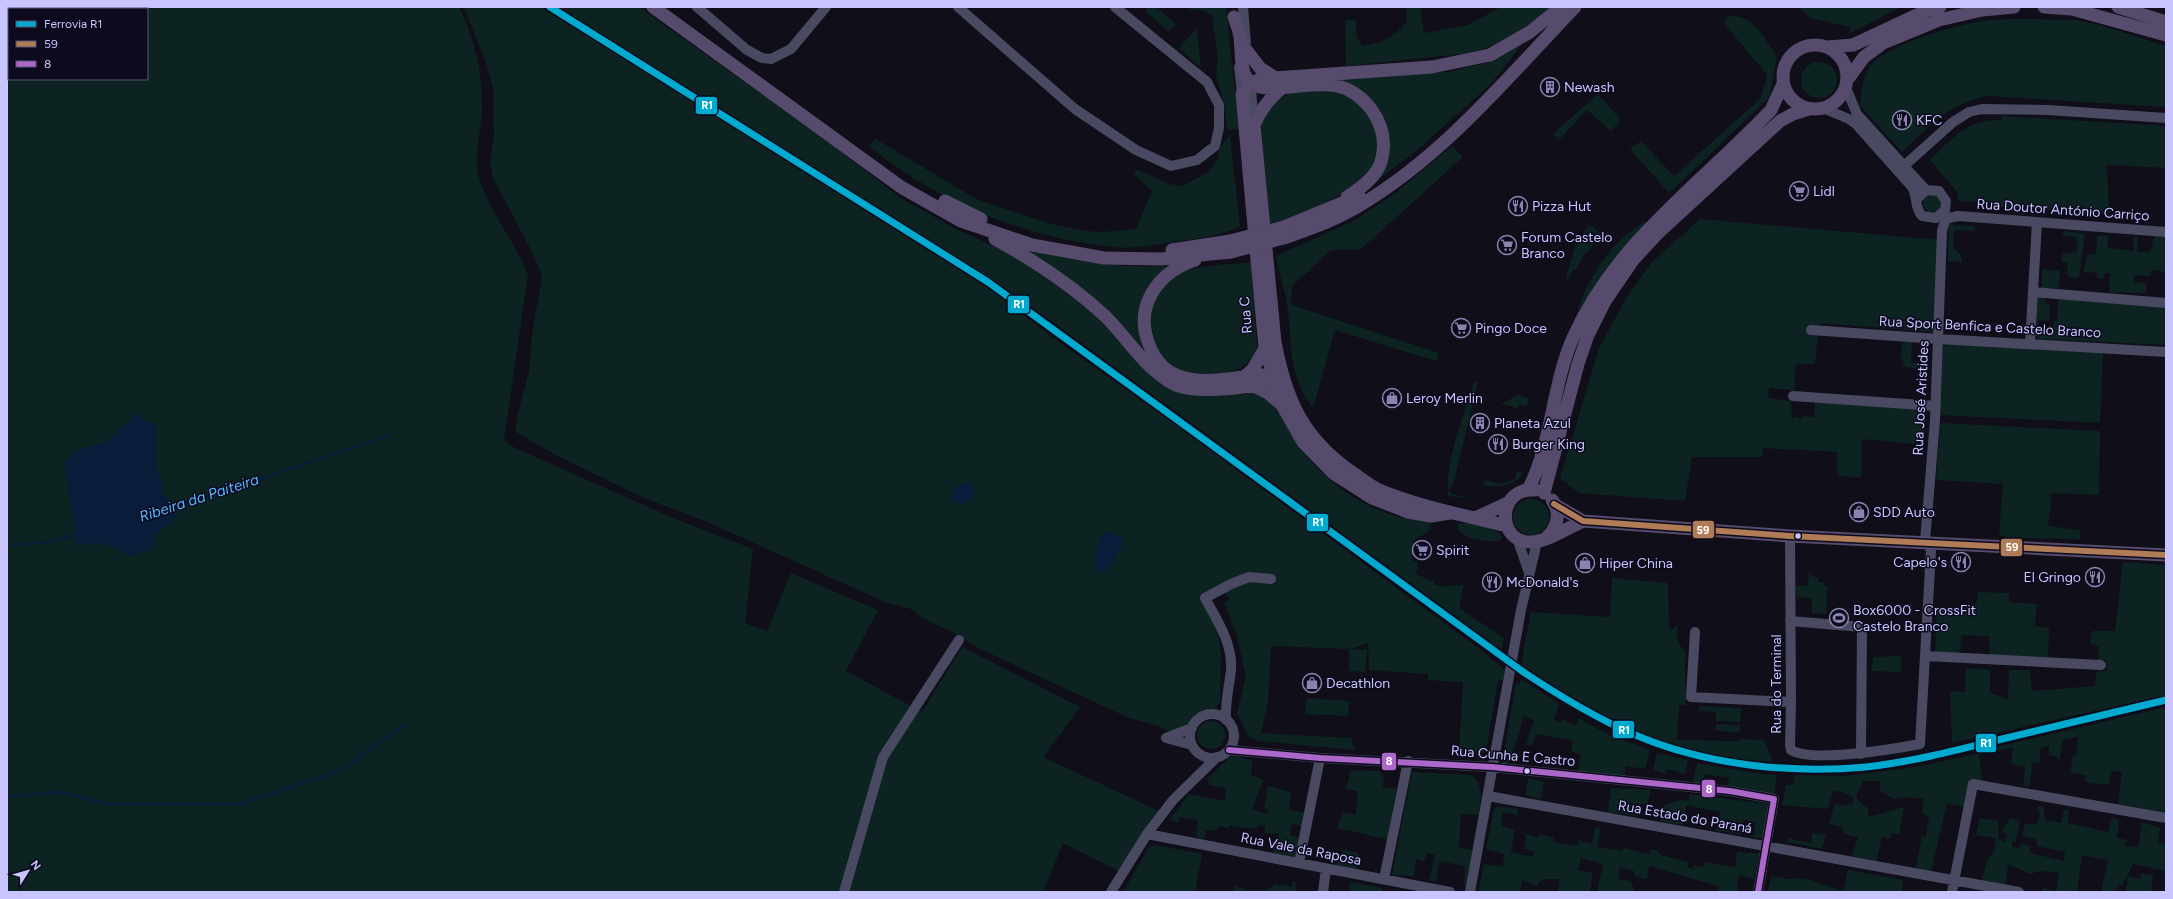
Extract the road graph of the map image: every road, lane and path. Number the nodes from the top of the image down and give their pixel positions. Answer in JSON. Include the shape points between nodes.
{"nodes":[{"id":1,"x":653,"y":7,"type":"edge"},
{"id":2,"x":697,"y":7,"type":"edge"},
{"id":3,"x":826,"y":7,"type":"edge"},
{"id":4,"x":958,"y":7,"type":"edge"},
{"id":5,"x":1115,"y":7,"type":"edge"},
{"id":6,"x":1562,"y":7,"type":"edge"},
{"id":7,"x":1575,"y":7,"type":"edge"},
{"id":8,"x":1940,"y":7,"type":"edge"},
{"id":9,"x":2014,"y":7,"type":"edge"},
{"id":10,"x":2044,"y":7,"type":"edge"},
{"id":11,"x":2118,"y":7,"type":"edge"},
{"id":12,"x":1237,"y":10,"type":"edge"},
{"id":13,"x":2166,"y":22,"type":"edge"},
{"id":14,"x":2166,"y":35,"type":"edge"},
{"id":15,"x":1828,"y":47,"type":"junction"},
{"id":16,"x":1247,"y":51,"type":"junction"},
{"id":17,"x":738,"y":67,"type":"junction"},
{"id":18,"x":1278,"y":82,"type":"junction"},
{"id":19,"x":1250,"y":83,"type":"junction"},
{"id":20,"x":1847,"y":83,"type":"junction"},
{"id":21,"x":1783,"y":84,"type":"junction"},
{"id":22,"x":1242,"y":94,"type":"junction"},
{"id":23,"x":1824,"y":108,"type":"junction"},
{"id":24,"x":1808,"y":109,"type":"junction"},
{"id":25,"x":2166,"y":118,"type":"edge"},
{"id":26,"x":1254,"y":125,"type":"junction"},
{"id":27,"x":1904,"y":166,"type":"junction"},
{"id":28,"x":1926,"y":190,"type":"junction"},
{"id":29,"x":1918,"y":198,"type":"junction"},
{"id":30,"x":1941,"y":213,"type":"junction"},
{"id":31,"x":1319,"y":214,"type":"junction"},
{"id":32,"x":961,"y":221,"type":"junction"},
{"id":33,"x":2037,"y":222,"type":"junction"},
{"id":34,"x":1286,"y":232,"type":"junction"},
{"id":35,"x":2166,"y":232,"type":"edge"},
{"id":36,"x":1230,"y":247,"type":"junction"},
{"id":37,"x":1213,"y":254,"type":"junction"},
{"id":38,"x":2033,"y":292,"type":"junction"},
{"id":39,"x":2166,"y":303,"type":"edge"},
{"id":40,"x":1812,"y":330,"type":"dead end"},
{"id":41,"x":1938,"y":339,"type":"junction"},
{"id":42,"x":2030,"y":344,"type":"junction"},
{"id":43,"x":1265,"y":348,"type":"junction"},
{"id":44,"x":2166,"y":352,"type":"edge"},
{"id":45,"x":1279,"y":365,"type":"junction"},
{"id":46,"x":1272,"y":376,"type":"junction"},
{"id":47,"x":1248,"y":381,"type":"junction"},
{"id":48,"x":1792,"y":396,"type":"dead end"},
{"id":49,"x":1282,"y":405,"type":"junction"},
{"id":50,"x":1936,"y":406,"type":"junction"},
{"id":51,"x":1310,"y":435,"type":"junction"},
{"id":52,"x":1528,"y":490,"type":"junction"},
{"id":53,"x":1544,"y":493,"type":"junction"},
{"id":54,"x":1508,"y":503,"type":"junction"},
{"id":55,"x":1554,"y":504,"type":"junction"},
{"id":56,"x":1450,"y":513,"type":"junction"},
{"id":57,"x":1475,"y":518,"type":"junction"},
{"id":58,"x":1583,"y":521,"type":"junction"},
{"id":59,"x":1507,"y":526,"type":"junction"},
{"id":60,"x":1790,"y":536,"type":"junction"},
{"id":61,"x":1517,"y":538,"type":"junction"},
{"id":62,"x":1542,"y":540,"type":"junction"},
{"id":63,"x":1925,"y":541,"type":"junction"},
{"id":64,"x":2166,"y":555,"type":"edge"},
{"id":65,"x":1529,"y":573,"type":"junction"},
{"id":66,"x":1271,"y":579,"type":"dead end"},
{"id":67,"x":1790,"y":621,"type":"junction"},
{"id":68,"x":1695,"y":632,"type":"dead end"},
{"id":69,"x":959,"y":640,"type":"dead end"},
{"id":70,"x":1925,"y":656,"type":"junction"},
{"id":71,"x":2101,"y":666,"type":"dead end"},
{"id":72,"x":1225,"y":702,"type":"junction"},
{"id":73,"x":1791,"y":702,"type":"junction"},
{"id":74,"x":1208,"y":715,"type":"junction"},
{"id":75,"x":1226,"y":720,"type":"junction"},
{"id":76,"x":1192,"y":728,"type":"junction"},
{"id":77,"x":1233,"y":732,"type":"junction"},
{"id":78,"x":1920,"y":744,"type":"joint"},
{"id":79,"x":1192,"y":745,"type":"junction"},
{"id":80,"x":1229,"y":750,"type":"junction"},
{"id":81,"x":1248,"y":750,"type":"junction"},
{"id":82,"x":1861,"y":754,"type":"junction"},
{"id":83,"x":1203,"y":756,"type":"junction"},
{"id":84,"x":1217,"y":758,"type":"junction"},
{"id":85,"x":1320,"y":758,"type":"junction"},
{"id":86,"x":1408,"y":761,"type":"junction"},
{"id":87,"x":1492,"y":767,"type":"junction"},
{"id":88,"x":1205,"y":770,"type":"junction"},
{"id":89,"x":1488,"y":796,"type":"junction"},
{"id":90,"x":2166,"y":818,"type":"edge"},
{"id":91,"x":1147,"y":834,"type":"junction"},
{"id":92,"x":1766,"y":846,"type":"junction"},
{"id":93,"x":1299,"y":863,"type":"junction"},
{"id":94,"x":1326,"y":868,"type":"junction"},
{"id":95,"x":1384,"y":879,"type":"junction"},
{"id":96,"x":1954,"y":880,"type":"junction"},
{"id":97,"x":844,"y":892,"type":"edge"},
{"id":98,"x":1111,"y":892,"type":"edge"},
{"id":99,"x":1323,"y":892,"type":"edge"},
{"id":100,"x":1450,"y":892,"type":"edge"},
{"id":101,"x":1470,"y":892,"type":"edge"},
{"id":102,"x":1758,"y":892,"type":"edge"},
{"id":103,"x":1952,"y":892,"type":"edge"},
{"id":104,"x":2018,"y":892,"type":"edge"}],
"edges":[{"from":1,"to":17,"type":"main road"},
{"from":2,"to":3,"type":"street","via":[[747,50],[762,58],[771,59],[790,49]]},
{"from":4,"to":5,"type":"street","via":[[1075,109],[1136,150],[1171,166],[1197,160],[1215,146],[1219,128],[1219,105],[1207,82]]},
{"from":6,"to":18,"type":"main road","via":[[1530,32],[1490,56],[1432,67]]},
{"from":6,"to":31,"type":"main road","via":[[1445,134],[1392,177],[1354,199]]},
{"from":7,"to":34,"type":"main road","via":[[1448,139],[1397,181],[1361,205],[1325,223]]},
{"from":8,"to":15,"type":"main road","via":[[1921,13],[1853,45]]},
{"from":9,"to":20,"type":"main road","via":[[1982,10],[1939,20],[1883,43],[1864,57]]},
{"from":10,"to":14,"type":"main road","via":[[2072,9]]},
{"from":11,"to":13,"type":"main road"},
{"from":12,"to":16,"type":"street","name":"Rua C"},
{"from":12,"to":19,"type":"main road","via":[[1244,73]]},
{"from":12,"to":22,"type":"street","name":"Rua C"},
{"from":15,"to":20,"type":"main road","via":[[1842,60]]},
{"from":15,"to":21,"type":"main road","via":[[1809,46],[1794,53],[1784,67]]},
{"from":16,"to":18,"type":"main road","via":[[1260,68]]},
{"from":16,"to":19,"type":"street","name":"Rua C"},
{"from":17,"to":32,"type":"main road","via":[[901,187]]},
{"from":17,"to":36,"type":"main road","via":[[906,179],[968,214],[1033,238],[1103,251],[1149,252]]},
{"from":18,"to":19,"type":"main road","via":[[1262,88]]},
{"from":18,"to":26,"type":"main road"},
{"from":18,"to":31,"type":"main road","via":[[1321,83],[1344,88],[1363,99],[1378,119],[1384,139],[1382,159],[1372,176],[1354,192]]},
{"from":19,"to":22,"type":"main road"},
{"from":19,"to":26,"type":"street","name":"Rua C"},
{"from":20,"to":23,"type":"main road","via":[[1838,100]]},
{"from":20,"to":27,"type":"street","via":[[1857,114]]},
{"from":21,"to":24,"type":"main road","via":[[1792,100]]},
{"from":21,"to":52,"type":"main road","via":[[1771,110],[1653,224],[1609,275],[1572,340],[1538,470]]},
{"from":22,"to":43,"type":"main road","name":"Rua C"},
{"from":23,"to":24,"type":"main road"},
{"from":23,"to":29,"type":"street","via":[[1855,124],[1912,187]]},
{"from":24,"to":53,"type":"main road","via":[[1780,121],[1657,234],[1633,260],[1605,301],[1588,335]]},
{"from":25,"to":27,"type":"street","via":[[2048,110],[1982,109],[1969,112],[1953,122]]},
{"from":26,"to":45,"type":"main road","name":"Rua C"},
{"from":27,"to":28,"type":"street"},
{"from":28,"to":29,"type":"street"},
{"from":28,"to":30,"type":"street","via":[[1939,191],[1945,197]]},
{"from":29,"to":30,"type":"street","via":[[1917,208],[1926,218]]},
{"from":30,"to":33,"type":"street","name":"Rua Doutor António Carriço"},
{"from":30,"to":41,"type":"street","name":"Rua José Aristides","via":[[1945,221],[1942,231]]},
{"from":31,"to":34,"type":"main road"},
{"from":32,"to":37,"type":"main road","via":[[1032,245],[1104,258],[1160,259]]},
{"from":32,"to":47,"type":"main road","via":[[1020,253],[1068,285],[1106,318],[1148,365],[1173,384],[1203,390]]},
{"from":33,"to":35,"type":"street","name":"Rua Doutor António Carriço"},
{"from":33,"to":38,"type":"street"},
{"from":34,"to":36,"type":"main road","bridge":true},
{"from":36,"to":37,"type":"main road"},
{"from":37,"to":47,"type":"main road","via":[[1180,266],[1156,286],[1147,302],[1143,329],[1154,357],[1175,375],[1202,381]]},
{"from":38,"to":39,"type":"street"},
{"from":38,"to":42,"type":"street"},
{"from":40,"to":41,"type":"street","name":"Rua Sport Benfica e Castelo Branco"},
{"from":41,"to":42,"type":"street","name":"Rua Sport Benfica e Castelo Branco"},
{"from":41,"to":50,"type":"street","name":"Rua José Aristides"},
{"from":42,"to":44,"type":"street","name":"Rua Sport Benfica e Castelo Branco"},
{"from":43,"to":46,"type":"main road","name":"Rua C"},
{"from":43,"to":47,"type":"main road"},
{"from":45,"to":46,"type":"main road"},
{"from":45,"to":51,"type":"main road","name":"Rua C","via":[[1293,406]]},
{"from":46,"to":47,"type":"main road","via":[[1265,382]]},
{"from":46,"to":49,"type":"main road","name":"Rua C"},
{"from":46,"to":51,"type":"main road","via":[[1282,389],[1290,408]]},
{"from":47,"to":49,"type":"main road"},
{"from":48,"to":50,"type":"street"},
{"from":49,"to":56,"type":"main road","name":"Rua C","via":[[1303,442],[1333,473],[1372,498],[1408,512],[1431,516]]},
{"from":50,"to":63,"type":"street","name":"Rua José Aristides"},
{"from":51,"to":56,"type":"main road","name":"Rua C","via":[[1339,464],[1377,489]]},
{"from":52,"to":53,"type":"main road"},
{"from":52,"to":54,"type":"main road","via":[[1515,495]]},
{"from":53,"to":55,"type":"main road"},
{"from":54,"to":57,"type":"main road"},
{"from":54,"to":59,"type":"main road","via":[[1505,513]]},
{"from":55,"to":58,"type":"main road"},
{"from":55,"to":62,"type":"main road","via":[[1557,520],[1554,530]]},
{"from":56,"to":57,"type":"main road","name":"Rua C"},
{"from":57,"to":59,"type":"main road","name":"Rua C"},
{"from":58,"to":60,"type":"main road"},
{"from":58,"to":62,"type":"main road"},
{"from":59,"to":61,"type":"main road"},
{"from":60,"to":63,"type":"main road"},
{"from":60,"to":67,"type":"street","name":"Rua do Terminal"},
{"from":61,"to":62,"type":"main road","via":[[1528,542]]},
{"from":61,"to":65,"type":"street"},
{"from":62,"to":65,"type":"street"},
{"from":63,"to":64,"type":"main road"},
{"from":63,"to":70,"type":"street","name":"Rua José Aristides","via":[[1930,550]]},
{"from":65,"to":87,"type":"street"},
{"from":66,"to":72,"type":"street","via":[[1249,577],[1205,598],[1224,633],[1231,669]]},
{"from":67,"to":73,"type":"street","name":"Rua do Terminal"},
{"from":67,"to":82,"type":"street","via":[[1862,628]]},
{"from":68,"to":73,"type":"street","via":[[1691,697]]},
{"from":69,"to":97,"type":"street","via":[[883,757]]},
{"from":70,"to":71,"type":"street"},
{"from":70,"to":78,"type":"street","name":"Rua José Aristides"},
{"from":72,"to":74,"type":"street"},
{"from":72,"to":75,"type":"street"},
{"from":73,"to":82,"type":"street","name":"Rua do Terminal","via":[[1791,750],[1802,754]]},
{"from":74,"to":75,"type":"street","via":[[1221,716]]},
{"from":74,"to":76,"type":"street","via":[[1201,717]]},
{"from":75,"to":77,"type":"street"},
{"from":76,"to":79,"type":"street"},
{"from":76,"to":79,"type":"street","via":[[1166,738]]},
{"from":77,"to":80,"type":"street"},
{"from":77,"to":81,"type":"street"},
{"from":78,"to":82,"type":"street","name":"Rua do Terminal"},
{"from":79,"to":83,"type":"street"},
{"from":80,"to":81,"type":"street","name":"Rua Cunha E Castro"},
{"from":80,"to":84,"type":"street"},
{"from":81,"to":85,"type":"street","name":"Rua Cunha E Castro"},
{"from":83,"to":84,"type":"street"},
{"from":83,"to":88,"type":"street"},
{"from":84,"to":88,"type":"street"},
{"from":85,"to":86,"type":"street","name":"Rua Cunha E Castro"},
{"from":85,"to":93,"type":"street"},
{"from":86,"to":87,"type":"street","name":"Rua Cunha E Castro"},
{"from":86,"to":95,"type":"street"},
{"from":87,"to":89,"type":"street"},
{"from":87,"to":92,"type":"street","name":"Rua Cunha E Castro","via":[[1730,791],[1774,799]]},
{"from":88,"to":91,"type":"street","via":[[1173,800]]},
{"from":89,"to":92,"type":"street","name":"Rua Estado do Paraná"},
{"from":89,"to":101,"type":"street"},
{"from":90,"to":96,"type":"street","via":[[1973,784]]},
{"from":91,"to":93,"type":"street","name":"Rua Vale da Raposa"},
{"from":91,"to":98,"type":"street"},
{"from":92,"to":96,"type":"street","name":"Rua Estado do Paraná"},
{"from":92,"to":102,"type":"street"},
{"from":93,"to":94,"type":"street","name":"Rua Vale da Raposa"},
{"from":94,"to":95,"type":"street","name":"Rua Vale da Raposa"},
{"from":94,"to":99,"type":"street"},
{"from":95,"to":100,"type":"street","name":"Rua Vale da Raposa"},
{"from":96,"to":103,"type":"street"},
{"from":96,"to":104,"type":"street","name":"Rua Estado do Paraná"}]}
